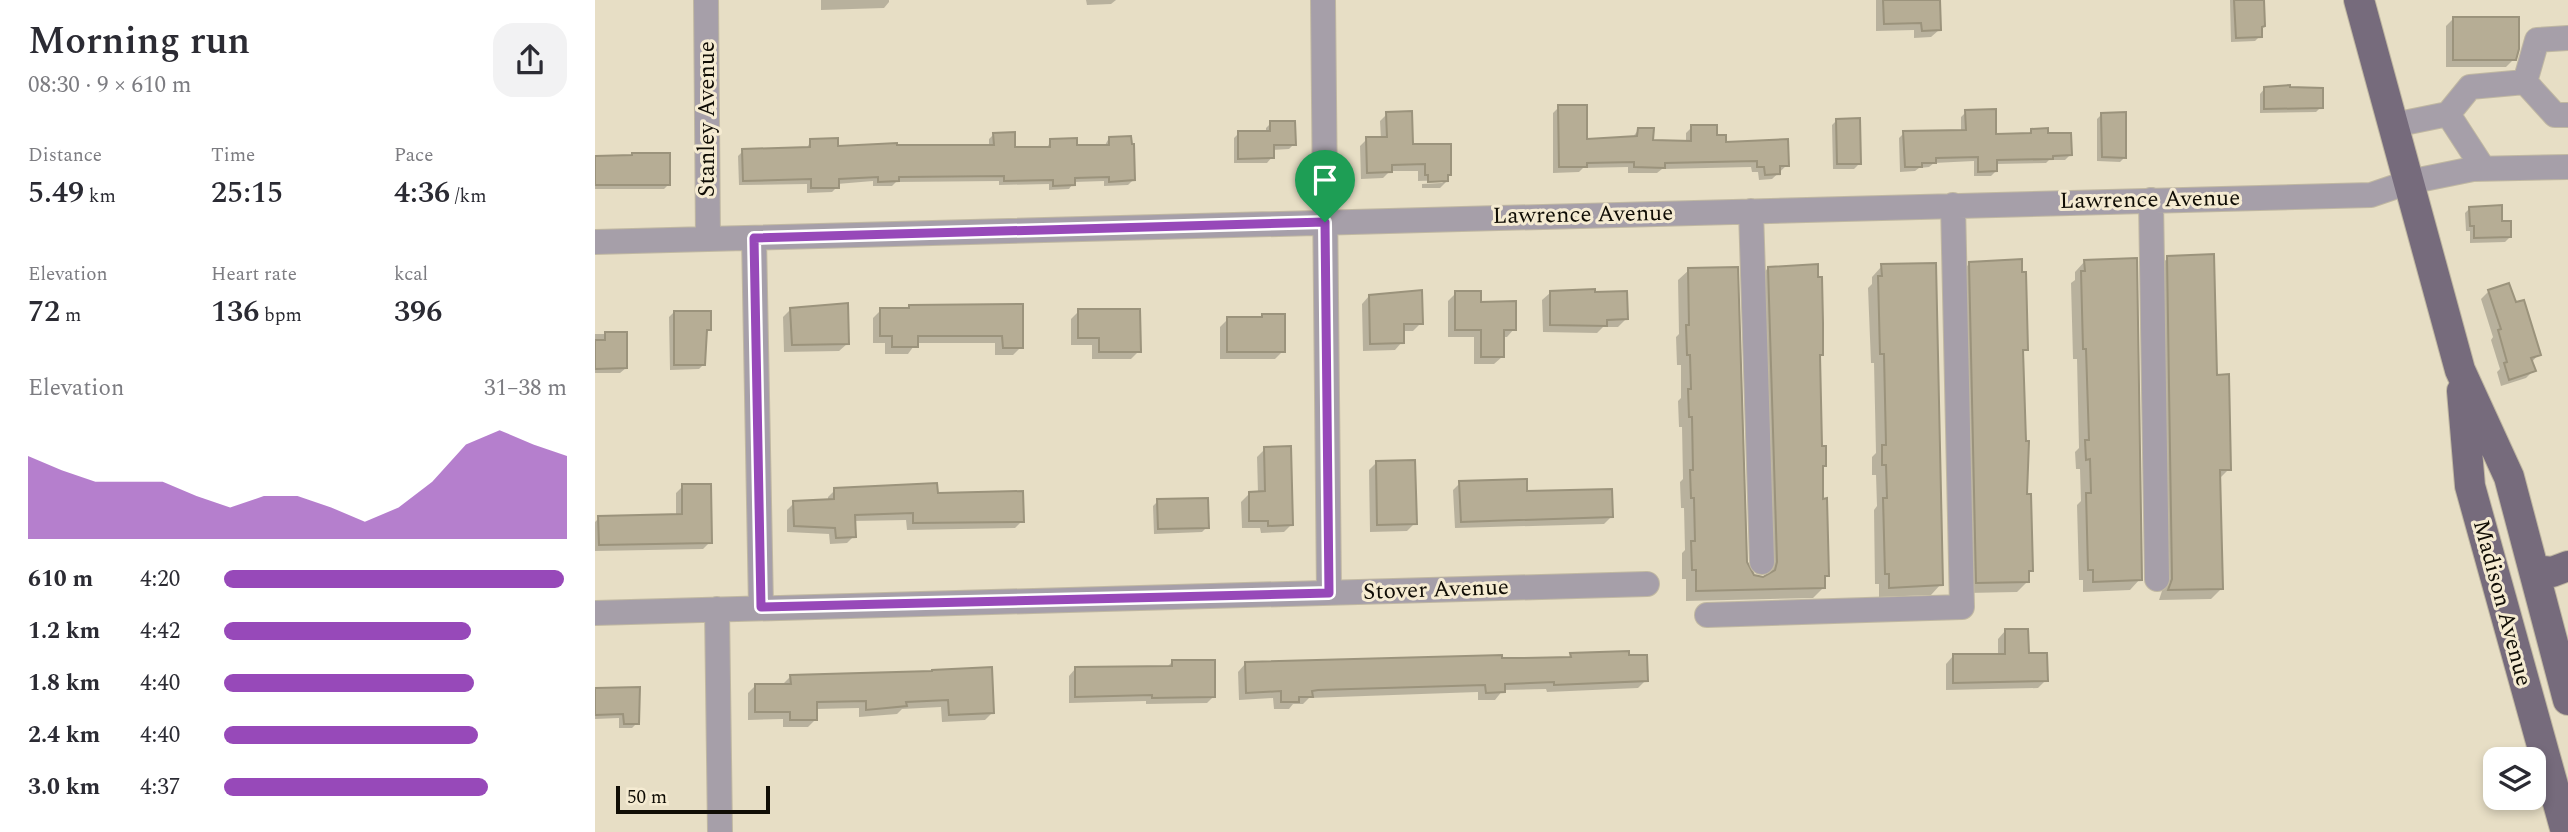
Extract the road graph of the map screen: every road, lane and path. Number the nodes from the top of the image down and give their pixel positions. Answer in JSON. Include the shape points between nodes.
{"nodes":[{"id":1,"x":706,"y":0,"type":"edge"},
{"id":2,"x":1323,"y":0,"type":"edge"},
{"id":3,"x":2359,"y":0,"type":"edge"},
{"id":4,"x":2568,"y":38,"type":"edge"},
{"id":5,"x":2525,"y":82,"type":"junction"},
{"id":6,"x":2448,"y":114,"type":"junction"},
{"id":7,"x":2568,"y":115,"type":"edge"},
{"id":8,"x":2394,"y":125,"type":"junction"},
{"id":9,"x":2568,"y":167,"type":"edge"},
{"id":10,"x":2483,"y":168,"type":"junction"},
{"id":11,"x":2410,"y":182,"type":"junction"},
{"id":12,"x":2151,"y":200,"type":"junction"},
{"id":13,"x":1953,"y":205,"type":"junction"},
{"id":14,"x":1751,"y":211,"type":"junction"},
{"id":15,"x":1325,"y":222,"type":"junction"},
{"id":16,"x":754,"y":238,"type":"junction"},
{"id":17,"x":708,"y":239,"type":"junction"},
{"id":18,"x":595,"y":242,"type":"edge"},
{"id":19,"x":2460,"y":370,"type":"junction"},
{"id":20,"x":1762,"y":562,"type":"dead end"},
{"id":21,"x":2568,"y":566,"type":"edge"},
{"id":22,"x":2534,"y":570,"type":"junction"},
{"id":23,"x":2157,"y":579,"type":"dead end"},
{"id":24,"x":1647,"y":583,"type":"dead end"},
{"id":25,"x":1329,"y":593,"type":"junction"},
{"id":26,"x":761,"y":607,"type":"junction"},
{"id":27,"x":717,"y":609,"type":"junction"},
{"id":28,"x":595,"y":613,"type":"edge"},
{"id":29,"x":1707,"y":615,"type":"dead end"},
{"id":30,"x":2567,"y":687,"type":"edge"},
{"id":31,"x":2554,"y":790,"type":"junction"},
{"id":32,"x":720,"y":832,"type":"edge"},
{"id":33,"x":2565,"y":832,"type":"edge"}],
"edges":[{"from":1,"to":17,"type":"street","name":"Stanley Avenue"},
{"from":2,"to":15,"type":"street"},
{"from":3,"to":8,"type":"main road","name":"Madison Avenue"},
{"from":4,"to":5,"type":"street","via":[[2537,40]]},
{"from":5,"to":6,"type":"street","via":[[2470,88]]},
{"from":5,"to":7,"type":"street","via":[[2555,115]]},
{"from":6,"to":8,"type":"street"},
{"from":6,"to":10,"type":"street"},
{"from":8,"to":11,"type":"main road","name":"Madison Avenue"},
{"from":9,"to":10,"type":"street","name":"Lawrence Avenue"},
{"from":10,"to":11,"type":"street","name":"Lawrence Avenue"},
{"from":11,"to":12,"type":"street","name":"Lawrence Avenue","via":[[2371,195]]},
{"from":11,"to":19,"type":"main road","name":"Madison Avenue"},
{"from":12,"to":13,"type":"street","name":"Lawrence Avenue"},
{"from":12,"to":23,"type":"street"},
{"from":13,"to":14,"type":"street","name":"Lawrence Avenue"},
{"from":13,"to":29,"type":"street","via":[[1962,607]]},
{"from":14,"to":15,"type":"street","name":"Lawrence Avenue"},
{"from":14,"to":20,"type":"street"},
{"from":15,"to":16,"type":"street","name":"Lawrence Avenue"},
{"from":15,"to":25,"type":"street"},
{"from":16,"to":17,"type":"street","name":"Lawrence Avenue"},
{"from":16,"to":26,"type":"street"},
{"from":17,"to":18,"type":"street","name":"Lawrence Avenue"},
{"from":19,"to":22,"type":"main road","name":"Madison Avenue","via":[[2509,477]]},
{"from":19,"to":31,"type":"main road","name":"Madison Avenue","via":[[2470,485]]},
{"from":21,"to":22,"type":"main road","via":[[2552,572]]},
{"from":22,"to":30,"type":"main road","name":"Madison Avenue"},
{"from":24,"to":25,"type":"street","name":"Stover Avenue"},
{"from":25,"to":26,"type":"street","name":"Stover Avenue"},
{"from":26,"to":27,"type":"street","name":"Stover Avenue"},
{"from":27,"to":28,"type":"street","name":"Stover Avenue"},
{"from":27,"to":32,"type":"street"},
{"from":30,"to":31,"type":"main road","via":[[2554,754]]},
{"from":31,"to":33,"type":"main road","name":"Madison Avenue"}]}
